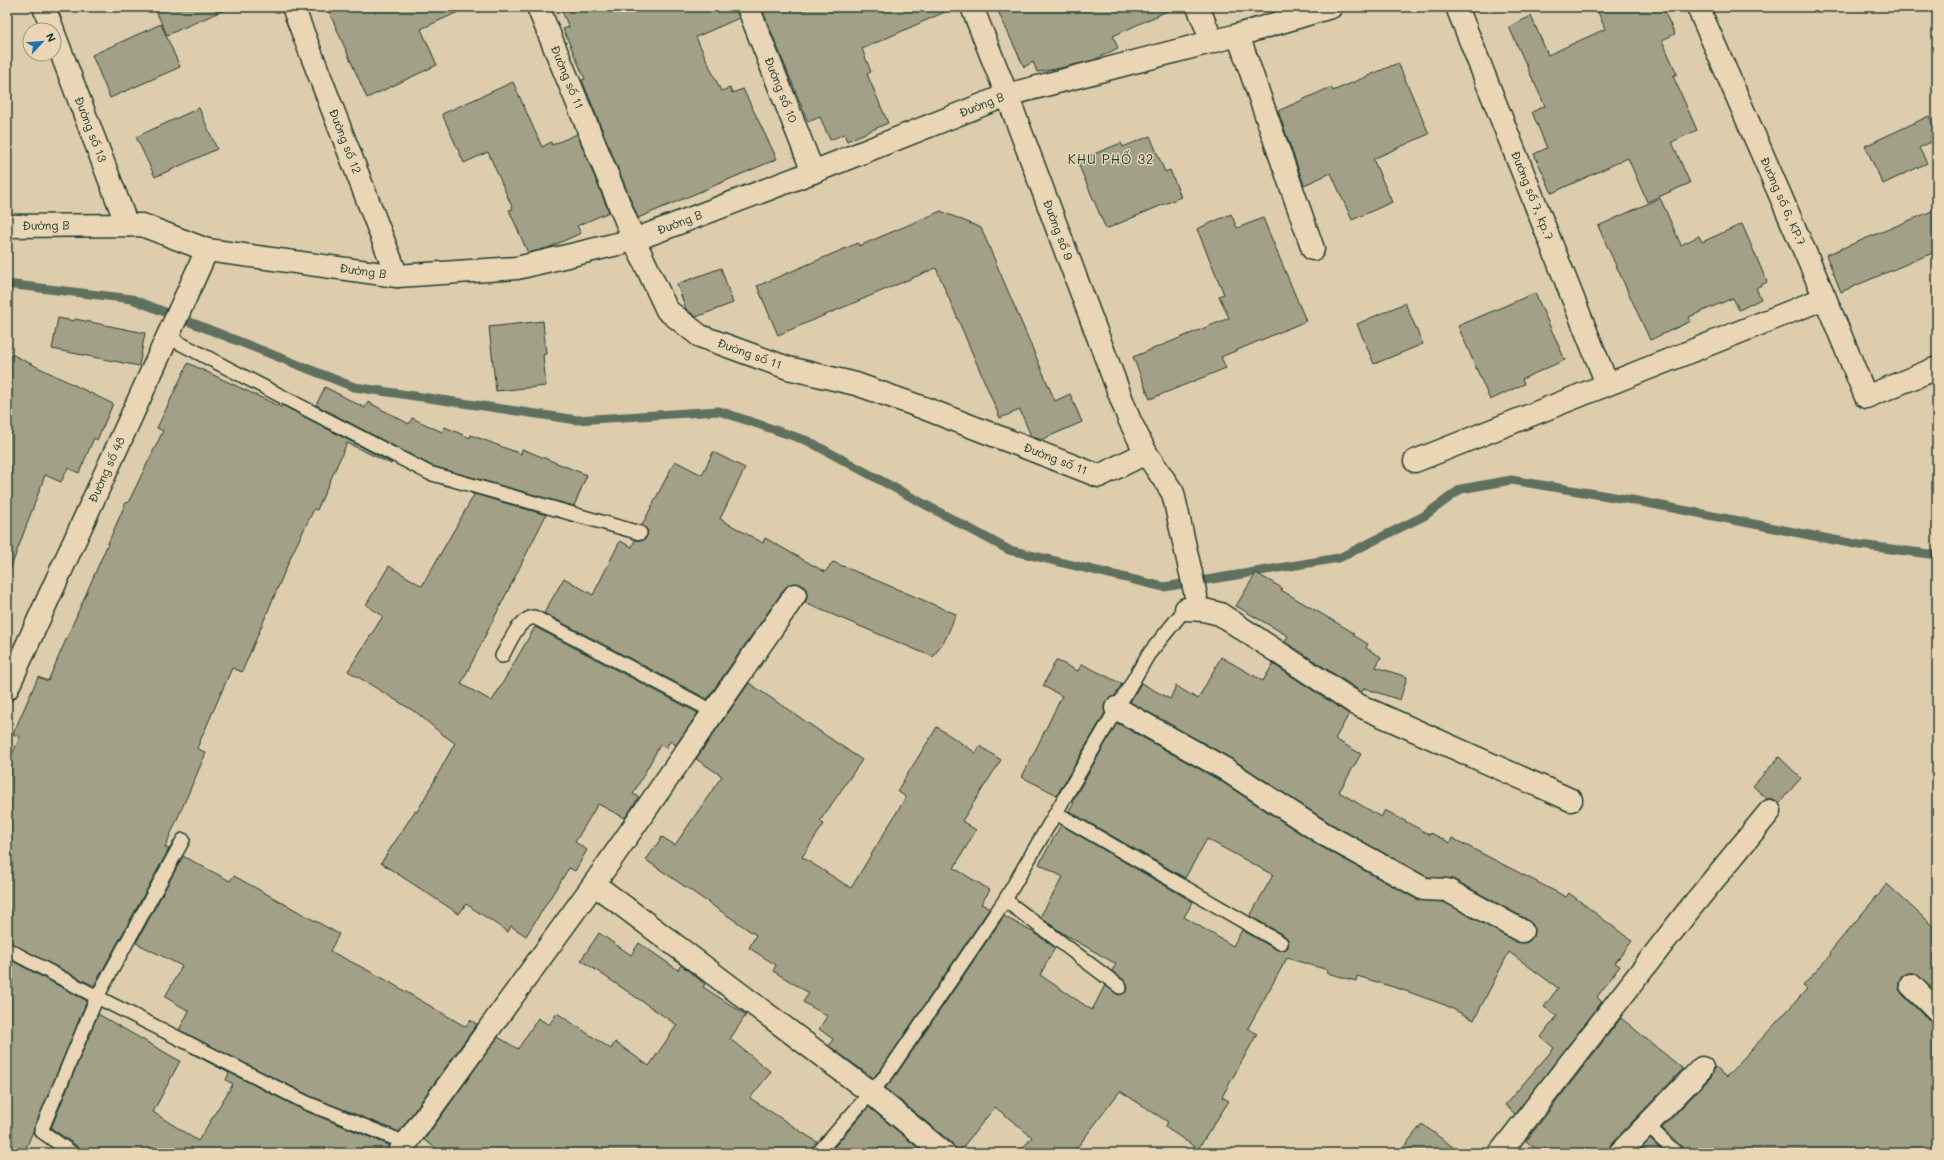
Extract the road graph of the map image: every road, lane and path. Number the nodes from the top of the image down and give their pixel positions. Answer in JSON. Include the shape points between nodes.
{"nodes":[{"id":1,"x":44,"y":7,"type":"edge"},
{"id":2,"x":293,"y":7,"type":"edge"},
{"id":3,"x":538,"y":7,"type":"edge"},
{"id":4,"x":748,"y":7,"type":"edge"},
{"id":5,"x":972,"y":7,"type":"edge"},
{"id":6,"x":1198,"y":7,"type":"edge"},
{"id":7,"x":1331,"y":7,"type":"edge"},
{"id":8,"x":1456,"y":7,"type":"edge"},
{"id":9,"x":1698,"y":7,"type":"edge"},
{"id":10,"x":49,"y":22,"type":"edge"},
{"id":11,"x":1238,"y":35,"type":"junction"},
{"id":12,"x":1212,"y":41,"type":"junction"},
{"id":13,"x":62,"y":55,"type":"edge"},
{"id":14,"x":1007,"y":95,"type":"junction"},
{"id":15,"x":813,"y":172,"type":"junction"},
{"id":16,"x":127,"y":225,"type":"junction"},
{"id":17,"x":7,"y":226,"type":"edge"},
{"id":18,"x":634,"y":240,"type":"junction"},
{"id":19,"x":1313,"y":249,"type":"dead end"},
{"id":20,"x":207,"y":250,"type":"junction"},
{"id":21,"x":397,"y":276,"type":"junction"},
{"id":22,"x":1825,"y":298,"type":"junction"},
{"id":23,"x":170,"y":332,"type":"junction"},
{"id":24,"x":1937,"y":368,"type":"edge"},
{"id":25,"x":1607,"y":384,"type":"junction"},
{"id":26,"x":1146,"y":453,"type":"junction"},
{"id":27,"x":1415,"y":461,"type":"dead end"},
{"id":28,"x":640,"y":533,"type":"dead end"},
{"id":29,"x":795,"y":595,"type":"dead end"},
{"id":30,"x":1191,"y":602,"type":"junction"},
{"id":31,"x":502,"y":656,"type":"dead end"},
{"id":32,"x":7,"y":689,"type":"edge"},
{"id":33,"x":1116,"y":708,"type":"junction"},
{"id":34,"x":714,"y":712,"type":"junction"},
{"id":35,"x":1571,"y":800,"type":"dead end"},
{"id":36,"x":1770,"y":811,"type":"dead end"},
{"id":37,"x":1056,"y":813,"type":"junction"},
{"id":38,"x":183,"y":840,"type":"dead end"},
{"id":39,"x":594,"y":884,"type":"junction"},
{"id":40,"x":1005,"y":900,"type":"junction"},
{"id":41,"x":1522,"y":931,"type":"dead end"},
{"id":42,"x":1281,"y":943,"type":"dead end"},
{"id":43,"x":7,"y":949,"type":"edge"},
{"id":44,"x":1911,"y":985,"type":"dead end"},
{"id":45,"x":1120,"y":987,"type":"dead end"},
{"id":46,"x":98,"y":997,"type":"junction"},
{"id":47,"x":1937,"y":1011,"type":"edge"},
{"id":48,"x":1702,"y":1068,"type":"dead end"},
{"id":49,"x":870,"y":1092,"type":"junction"},
{"id":50,"x":1647,"y":1125,"type":"junction"},
{"id":51,"x":402,"y":1148,"type":"edge"},
{"id":52,"x":72,"y":1153,"type":"edge"},
{"id":53,"x":818,"y":1153,"type":"edge"},
{"id":54,"x":944,"y":1153,"type":"edge"},
{"id":55,"x":1500,"y":1153,"type":"edge"},
{"id":56,"x":1620,"y":1153,"type":"edge"},
{"id":57,"x":1676,"y":1153,"type":"edge"}],
"edges":[{"from":1,"to":10,"type":"street"},
{"from":2,"to":21,"type":"street","name":"Đường số 12"},
{"from":3,"to":18,"type":"street","name":"Đường số 11"},
{"from":4,"to":15,"type":"street","name":"Đường số 10"},
{"from":5,"to":14,"type":"street","name":"Đường số 9"},
{"from":6,"to":12,"type":"street"},
{"from":7,"to":11,"type":"street","name":"Đường B"},
{"from":8,"to":25,"type":"street","name":"Đường số 7, kp.7"},
{"from":9,"to":22,"type":"street","name":"Đường số 6, KP.7"},
{"from":11,"to":12,"type":"street","name":"Đường B"},
{"from":11,"to":19,"type":"street"},
{"from":12,"to":14,"type":"street","name":"Đường B"},
{"from":13,"to":16,"type":"street","name":"Đường số 13"},
{"from":14,"to":15,"type":"street","name":"Đường B"},
{"from":14,"to":26,"type":"street","name":"Đường số 9","via":[[1129,419]]},
{"from":15,"to":18,"type":"street","name":"Đường B"},
{"from":16,"to":17,"type":"street","name":"Đường B"},
{"from":16,"to":20,"type":"street","name":"Đường B","via":[[142,225]]},
{"from":18,"to":21,"type":"street","name":"Đường B","via":[[517,268]]},
{"from":18,"to":26,"type":"street","name":"Đường số 11","via":[[667,310],[700,336],[788,368],[856,384],[917,405],[1099,476]]},
{"from":20,"to":21,"type":"street","name":"Đường B"},
{"from":20,"to":23,"type":"street","name":"Đường số 48"},
{"from":22,"to":24,"type":"street","name":"Đường số 6, KP.7","via":[[1866,397]]},
{"from":22,"to":25,"type":"street"},
{"from":23,"to":28,"type":"lane","via":[[429,473]]},
{"from":23,"to":32,"type":"street","name":"Đường số 48"},
{"from":25,"to":27,"type":"street"},
{"from":26,"to":30,"type":"street","name":"Đường số 9","via":[[1173,493]]},
{"from":29,"to":34,"type":"street"},
{"from":30,"to":33,"type":"lane","via":[[1148,655]]},
{"from":30,"to":35,"type":"street","via":[[1204,610],[1220,614],[1358,705]]},
{"from":31,"to":34,"type":"lane","via":[[520,626],[526,619],[534,617]]},
{"from":33,"to":37,"type":"lane"},
{"from":33,"to":41,"type":"street","via":[[1225,769],[1324,834],[1424,889],[1447,890]]},
{"from":34,"to":39,"type":"street"},
{"from":36,"to":55,"type":"street","via":[[1688,911]]},
{"from":37,"to":40,"type":"lane"},
{"from":37,"to":42,"type":"lane"},
{"from":38,"to":46,"type":"lane"},
{"from":39,"to":49,"type":"street"},
{"from":39,"to":51,"type":"street"},
{"from":40,"to":45,"type":"lane"},
{"from":40,"to":49,"type":"lane","via":[[887,1074]]},
{"from":43,"to":46,"type":"lane"},
{"from":44,"to":47,"type":"street"},
{"from":46,"to":51,"type":"lane"},
{"from":46,"to":52,"type":"lane","via":[[41,1131]]},
{"from":48,"to":50,"type":"street"},
{"from":49,"to":53,"type":"lane"},
{"from":49,"to":54,"type":"street"},
{"from":50,"to":56,"type":"street"},
{"from":50,"to":57,"type":"lane"}]}
